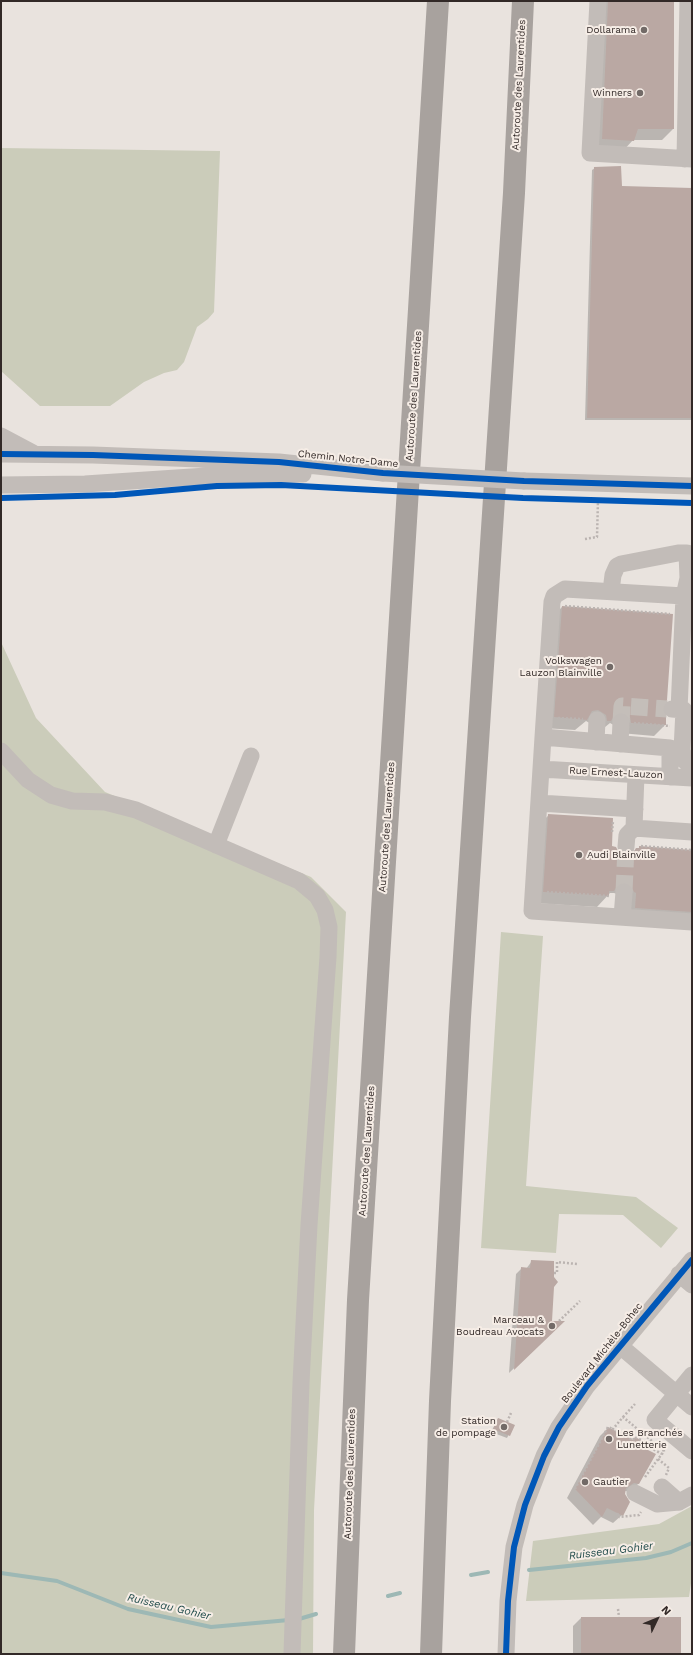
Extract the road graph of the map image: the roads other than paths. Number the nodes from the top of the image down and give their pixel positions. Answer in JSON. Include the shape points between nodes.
{"nodes":[{"id":1,"x":438,"y":1,"type":"edge"},
{"id":2,"x":523,"y":1,"type":"edge"},
{"id":3,"x":598,"y":1,"type":"edge"},
{"id":4,"x":688,"y":1,"type":"edge"},
{"id":5,"x":688,"y":159,"type":"edge"},
{"id":6,"x":1,"y":436,"type":"edge"},
{"id":7,"x":1,"y":454,"type":"edge"},
{"id":8,"x":35,"y":454,"type":"junction"},
{"id":9,"x":383,"y":473,"type":"junction"},
{"id":10,"x":1,"y":485,"type":"edge"},
{"id":11,"x":692,"y":486,"type":"edge"},
{"id":12,"x":611,"y":591,"type":"junction"},
{"id":13,"x":684,"y":596,"type":"junction"},
{"id":14,"x":597,"y":720,"type":"road end"},
{"id":15,"x":621,"y":722,"type":"tunnel mouth"},
{"id":16,"x":544,"y":737,"type":"junction"},
{"id":17,"x":596,"y":742,"type":"junction"},
{"id":18,"x":620,"y":744,"type":"junction"},
{"id":19,"x":679,"y":744,"type":"edge"},
{"id":20,"x":1,"y":751,"type":"edge"},
{"id":21,"x":251,"y":756,"type":"dead end"},
{"id":22,"x":692,"y":767,"type":"edge"},
{"id":23,"x":541,"y":769,"type":"junction"},
{"id":24,"x":636,"y":775,"type":"junction"},
{"id":25,"x":670,"y":776,"type":"junction"},
{"id":26,"x":692,"y":778,"type":"edge"},
{"id":27,"x":539,"y":803,"type":"junction"},
{"id":28,"x":635,"y":809,"type":"junction"},
{"id":29,"x":634,"y":828,"type":"junction"},
{"id":30,"x":692,"y":832,"type":"edge"},
{"id":31,"x":216,"y":845,"type":"junction"},
{"id":32,"x":633,"y":847,"type":"tunnel mouth"},
{"id":33,"x":616,"y":891,"type":"tunnel mouth"},
{"id":34,"x":622,"y":917,"type":"junction"},
{"id":35,"x":692,"y":922,"type":"edge"},
{"id":36,"x":692,"y":1260,"type":"edge"},
{"id":37,"x":679,"y":1274,"type":"junction"},
{"id":38,"x":692,"y":1285,"type":"edge"},
{"id":39,"x":619,"y":1345,"type":"junction"},
{"id":40,"x":692,"y":1375,"type":"edge"},
{"id":41,"x":676,"y":1394,"type":"junction"},
{"id":42,"x":692,"y":1407,"type":"edge"},
{"id":43,"x":692,"y":1450,"type":"edge"},
{"id":44,"x":662,"y":1487,"type":"dead end"},
{"id":45,"x":635,"y":1493,"type":"dead end"},
{"id":46,"x":686,"y":1498,"type":"edge"},
{"id":47,"x":292,"y":1654,"type":"edge"},
{"id":48,"x":344,"y":1654,"type":"edge"},
{"id":49,"x":431,"y":1654,"type":"edge"},
{"id":50,"x":506,"y":1654,"type":"edge"}],
"edges":[{"from":1,"to":48,"type":"highway","name":"Autoroute des Laurentides","via":[[359,1286]]},
{"from":2,"to":49,"type":"highway","name":"Autoroute des Laurentides","via":[[514,193],[460,1017],[440,1401]]},
{"from":3,"to":5,"type":"street","via":[[590,153]]},
{"from":4,"to":5,"type":"street"},
{"from":6,"to":8,"type":"street"},
{"from":7,"to":8,"type":"street","name":"Chemin Notre-Dame"},
{"from":8,"to":9,"type":"street","name":"Chemin Notre-Dame","via":[[279,462]]},
{"from":9,"to":10,"type":"street","name":"Chemin Notre-Dame","via":[[222,475],[85,484]]},
{"from":9,"to":11,"type":"street","name":"Chemin Notre-Dame","bridge":true,"via":[[524,481]]},
{"from":12,"to":13,"type":"street"},
{"from":12,"to":13,"type":"street","via":[[617,566],[678,552],[687,553],[688,578]]},
{"from":12,"to":16,"type":"street","via":[[569,588],[554,596]]},
{"from":13,"to":19,"type":"street","via":[[676,710]]},
{"from":14,"to":17,"type":"street"},
{"from":15,"to":18,"type":"street"},
{"from":16,"to":17,"type":"street"},
{"from":16,"to":23,"type":"street"},
{"from":17,"to":18,"type":"street"},
{"from":18,"to":19,"type":"street"},
{"from":19,"to":22,"type":"street","via":[[683,756]]},
{"from":19,"to":25,"type":"street"},
{"from":20,"to":31,"type":"street","via":[[28,780],[51,795],[72,801],[121,805]]},
{"from":21,"to":31,"type":"street"},
{"from":23,"to":24,"type":"street","name":"Rue Ernest-Lauzon"},
{"from":23,"to":27,"type":"street"},
{"from":24,"to":25,"type":"street","name":"Rue Ernest-Lauzon"},
{"from":24,"to":28,"type":"street"},
{"from":25,"to":26,"type":"street","name":"Rue Ernest-Lauzon"},
{"from":27,"to":28,"type":"street"},
{"from":27,"to":34,"type":"street","via":[[532,911]]},
{"from":28,"to":29,"type":"street"},
{"from":29,"to":30,"type":"street"},
{"from":29,"to":32,"type":"street","via":[[627,835]]},
{"from":31,"to":47,"type":"street","via":[[299,881],[322,903],[328,918],[307,1265]]},
{"from":33,"to":34,"type":"street"},
{"from":34,"to":35,"type":"street"},
{"from":36,"to":37,"type":"street","name":"Boulevard Michèle-Bohec"},
{"from":37,"to":38,"type":"street"},
{"from":37,"to":39,"type":"street","name":"Boulevard Michèle-Bohec"},
{"from":39,"to":41,"type":"street"},
{"from":39,"to":50,"type":"street","name":"Boulevard Michèle-Bohec","via":[[559,1427],[532,1483],[520,1519],[512,1562]]},
{"from":40,"to":41,"type":"street"},
{"from":41,"to":42,"type":"street"},
{"from":41,"to":43,"type":"street","via":[[655,1420]]},
{"from":44,"to":46,"type":"street"},
{"from":45,"to":46,"type":"street","via":[[657,1504]]}]}
